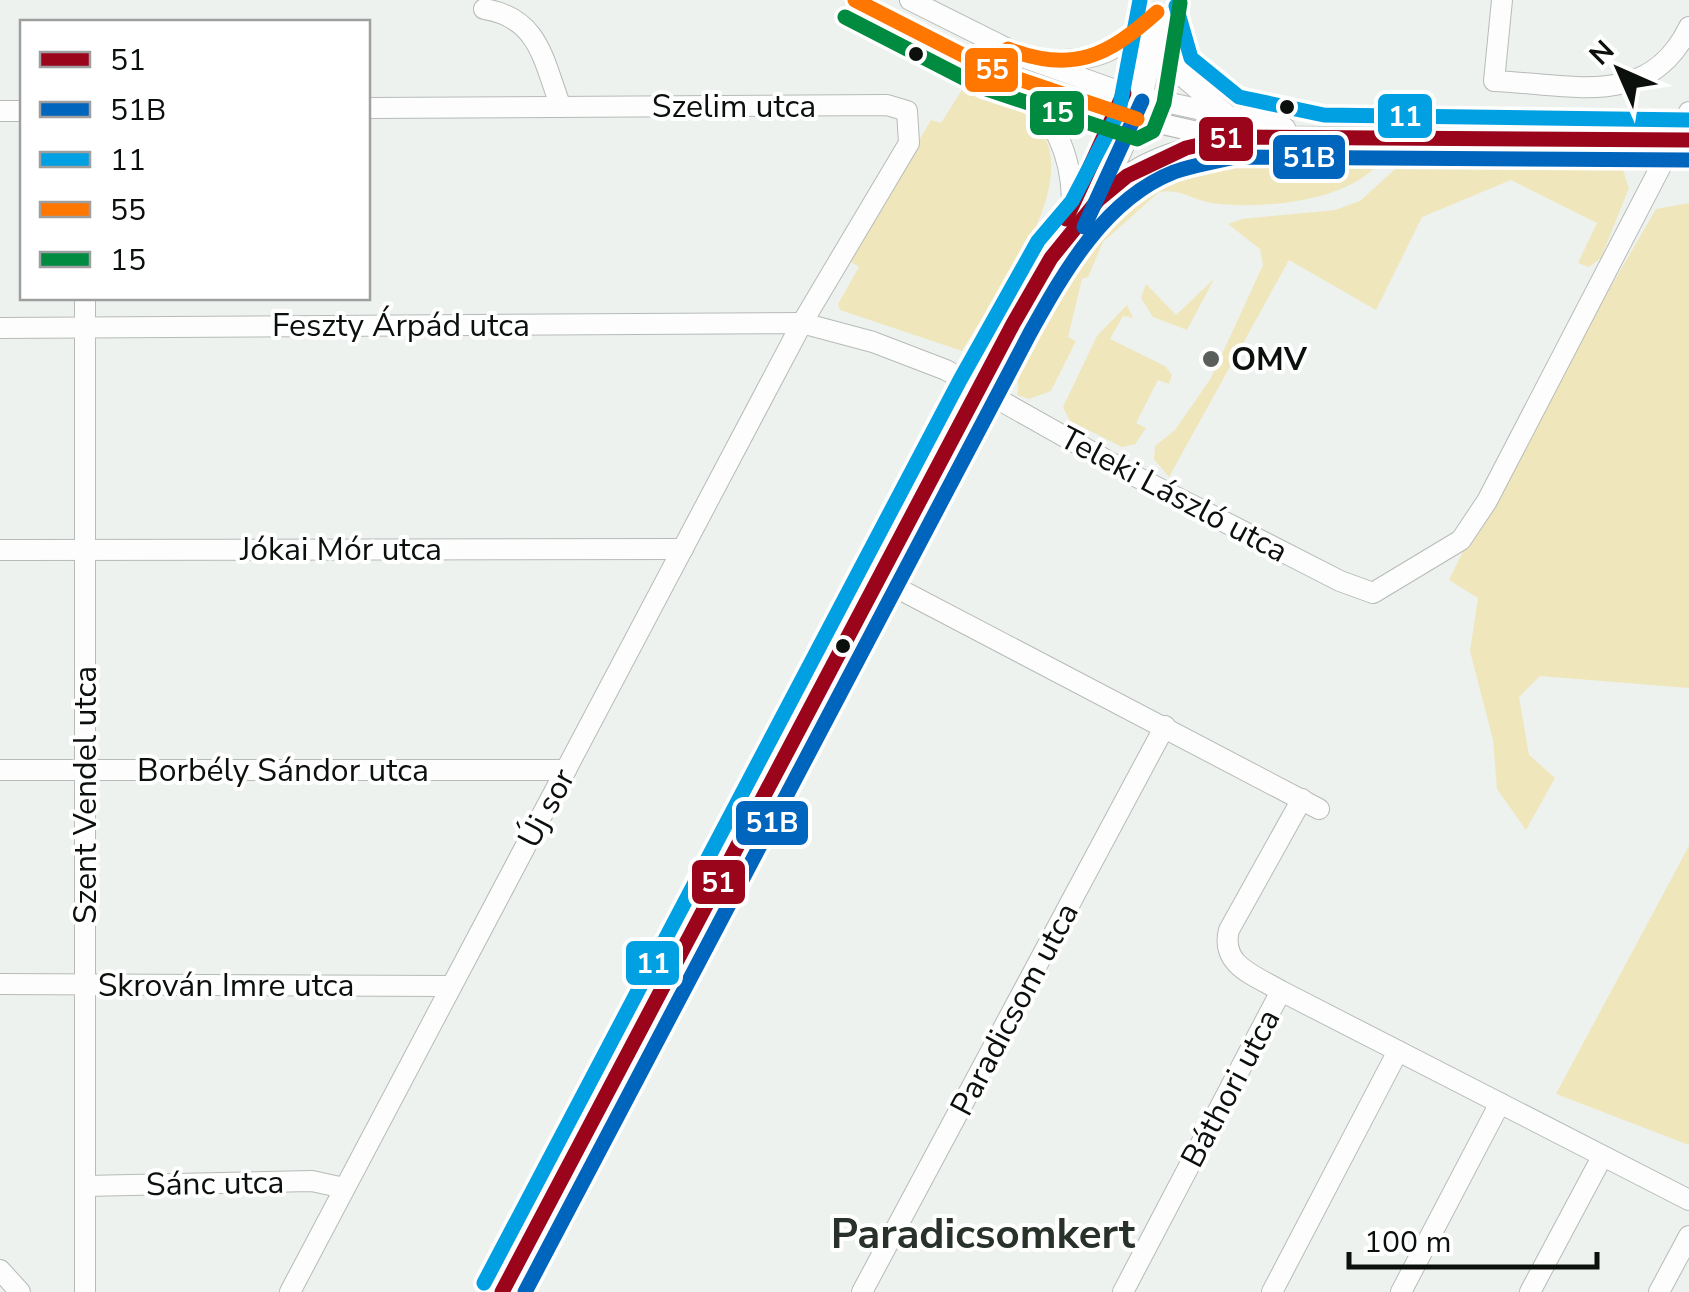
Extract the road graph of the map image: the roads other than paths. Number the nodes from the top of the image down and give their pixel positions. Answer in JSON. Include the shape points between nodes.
{"nodes":[{"id":1,"x":854,"y":0,"type":"edge"},
{"id":2,"x":910,"y":0,"type":"edge"},
{"id":3,"x":1502,"y":0,"type":"edge"},
{"id":4,"x":1159,"y":6,"type":"edge"},
{"id":5,"x":484,"y":10,"type":"dead end"},
{"id":6,"x":1689,"y":27,"type":"edge"},
{"id":7,"x":1028,"y":59,"type":"junction"},
{"id":8,"x":1018,"y":80,"type":"junction"},
{"id":9,"x":1134,"y":96,"type":"junction"},
{"id":10,"x":561,"y":107,"type":"junction"},
{"id":11,"x":370,"y":108,"type":"edge"},
{"id":12,"x":907,"y":111,"type":"joint"},
{"id":13,"x":1689,"y":112,"type":"edge"},
{"id":14,"x":1115,"y":113,"type":"junction"},
{"id":15,"x":1137,"y":119,"type":"junction"},
{"id":16,"x":1231,"y":127,"type":"junction"},
{"id":17,"x":1682,"y":140,"type":"edge"},
{"id":18,"x":1080,"y":207,"type":"junction"},
{"id":19,"x":85,"y":300,"type":"edge"},
{"id":20,"x":802,"y":324,"type":"junction"},
{"id":21,"x":85,"y":327,"type":"junction"},
{"id":22,"x":0,"y":328,"type":"edge"},
{"id":23,"x":978,"y":389,"type":"junction"},
{"id":24,"x":85,"y":549,"type":"junction"},
{"id":25,"x":683,"y":549,"type":"junction"},
{"id":26,"x":0,"y":550,"type":"edge"},
{"id":27,"x":878,"y":578,"type":"junction"},
{"id":28,"x":1165,"y":726,"type":"junction"},
{"id":29,"x":0,"y":770,"type":"edge"},
{"id":30,"x":85,"y":770,"type":"junction"},
{"id":31,"x":566,"y":770,"type":"junction"},
{"id":32,"x":0,"y":984,"type":"edge"},
{"id":33,"x":85,"y":985,"type":"junction"},
{"id":34,"x":451,"y":986,"type":"junction"},
{"id":35,"x":1281,"y":991,"type":"junction"},
{"id":36,"x":1398,"y":1051,"type":"junction"},
{"id":37,"x":1500,"y":1103,"type":"junction"},
{"id":38,"x":1602,"y":1157,"type":"junction"},
{"id":39,"x":85,"y":1186,"type":"junction"},
{"id":40,"x":344,"y":1188,"type":"junction"},
{"id":41,"x":1689,"y":1200,"type":"edge"},
{"id":42,"x":1689,"y":1236,"type":"edge"},
{"id":43,"x":0,"y":1270,"type":"edge"},
{"id":44,"x":20,"y":1292,"type":"edge"},
{"id":45,"x":86,"y":1292,"type":"edge"},
{"id":46,"x":290,"y":1292,"type":"edge"},
{"id":47,"x":502,"y":1292,"type":"edge"},
{"id":48,"x":862,"y":1292,"type":"edge"},
{"id":49,"x":1123,"y":1292,"type":"edge"},
{"id":50,"x":1272,"y":1292,"type":"edge"},
{"id":51,"x":1401,"y":1292,"type":"edge"},
{"id":52,"x":1530,"y":1292,"type":"edge"},
{"id":53,"x":1660,"y":1292,"type":"edge"}],
"edges":[{"from":1,"to":8,"type":"street"},
{"from":2,"to":7,"type":"street"},
{"from":3,"to":6,"type":"street","via":[[1494,82],[1644,80],[1671,58]]},
{"from":4,"to":7,"type":"street","via":[[1105,55]]},
{"from":4,"to":9,"type":"street"},
{"from":4,"to":16,"type":"street","via":[[1174,68]]},
{"from":5,"to":10,"type":"street","via":[[523,22]]},
{"from":7,"to":9,"type":"street"},
{"from":8,"to":14,"type":"street"},
{"from":8,"to":18,"type":"street","via":[[1066,148]]},
{"from":9,"to":14,"type":"street"},
{"from":9,"to":15,"type":"street"},
{"from":9,"to":16,"type":"street"},
{"from":10,"to":11,"type":"street","name":"Szelim utca"},
{"from":10,"to":12,"type":"street","name":"Szelim utca","via":[[887,105]]},
{"from":12,"to":20,"type":"street","name":"Új sor","via":[[909,142]]},
{"from":13,"to":17,"type":"street"},
{"from":14,"to":15,"type":"street"},
{"from":14,"to":18,"type":"street"},
{"from":15,"to":16,"type":"street"},
{"from":15,"to":18,"type":"street"},
{"from":16,"to":17,"type":"street","via":[[1322,135]]},
{"from":16,"to":18,"type":"street","via":[[1162,156]]},
{"from":17,"to":23,"type":"street","name":"Teleki László utca","via":[[1461,540],[1373,593],[1340,582]]},
{"from":18,"to":23,"type":"street"},
{"from":19,"to":21,"type":"street","name":"Szent Vendel utca"},
{"from":20,"to":21,"type":"street","name":"Feszty Árpád utca"},
{"from":20,"to":23,"type":"street","name":"Feszty Árpád utca","via":[[916,356]]},
{"from":20,"to":25,"type":"street","name":"Új sor"},
{"from":21,"to":22,"type":"street","name":"Feszty Árpád utca"},
{"from":21,"to":24,"type":"street","name":"Szent Vendel utca"},
{"from":23,"to":27,"type":"street"},
{"from":24,"to":25,"type":"street","name":"Jókai Mór utca"},
{"from":24,"to":26,"type":"street","name":"Jókai Mór utca"},
{"from":24,"to":30,"type":"street","name":"Szent Vendel utca"},
{"from":25,"to":31,"type":"street","name":"Új sor"},
{"from":27,"to":28,"type":"street"},
{"from":27,"to":47,"type":"street"},
{"from":28,"to":35,"type":"street","name":"Báthori utca","via":[[1310,804],[1224,947],[1240,967]]},
{"from":28,"to":48,"type":"street","name":"Paradicsom utca"},
{"from":29,"to":30,"type":"street","name":"Borbély Sándor utca"},
{"from":30,"to":31,"type":"street","name":"Borbély Sándor utca"},
{"from":30,"to":33,"type":"street","name":"Szent Vendel utca"},
{"from":31,"to":34,"type":"street","name":"Új sor"},
{"from":32,"to":33,"type":"street","name":"Skrován Imre utca"},
{"from":33,"to":34,"type":"street","name":"Skrován Imre utca"},
{"from":33,"to":39,"type":"street","name":"Szent Vendel utca"},
{"from":34,"to":40,"type":"street","name":"Új sor"},
{"from":35,"to":36,"type":"street"},
{"from":35,"to":49,"type":"street","name":"Báthori utca"},
{"from":36,"to":37,"type":"street"},
{"from":36,"to":50,"type":"street"},
{"from":37,"to":38,"type":"street"},
{"from":37,"to":51,"type":"street"},
{"from":38,"to":41,"type":"street"},
{"from":38,"to":52,"type":"street"},
{"from":39,"to":40,"type":"street","name":"Sánc utca","via":[[312,1182]]},
{"from":39,"to":45,"type":"street","name":"Szent Vendel utca"},
{"from":40,"to":46,"type":"street","name":"Új sor"},
{"from":42,"to":53,"type":"street"},
{"from":43,"to":44,"type":"street"}]}
